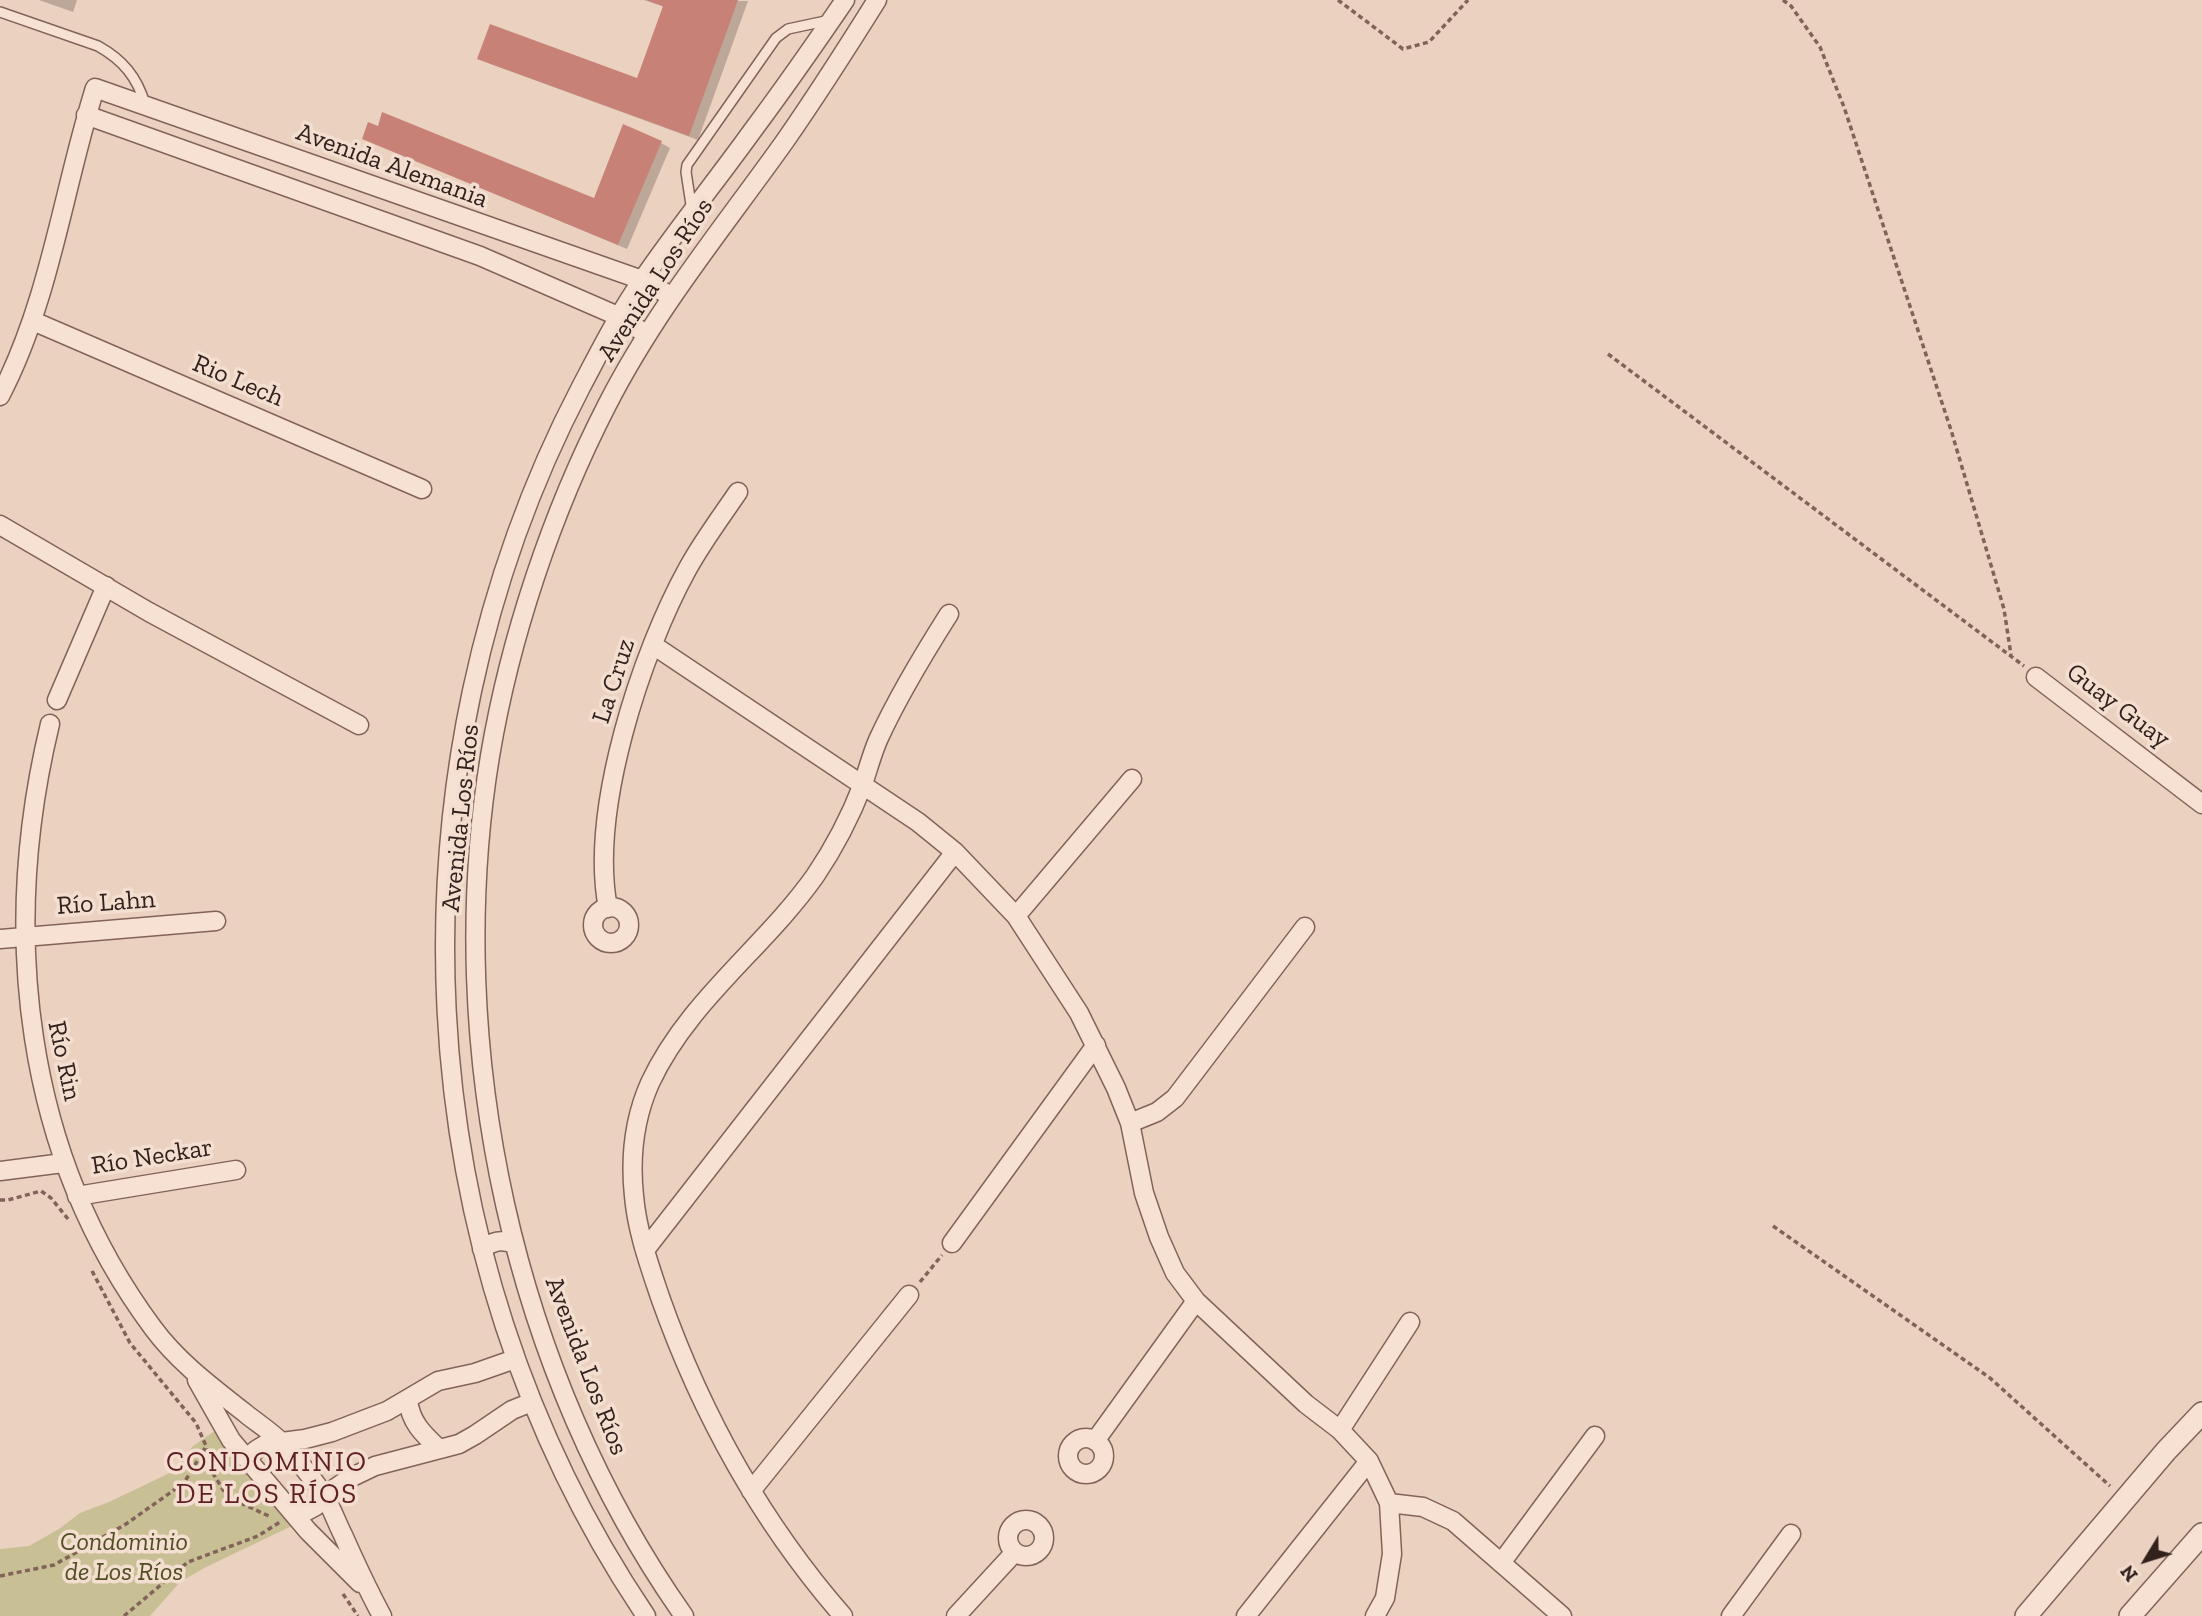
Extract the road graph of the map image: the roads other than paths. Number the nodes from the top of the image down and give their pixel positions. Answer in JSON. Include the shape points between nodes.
{"nodes":[{"id":1,"x":845,"y":0,"type":"edge"},
{"id":2,"x":870,"y":3,"type":"edge"},
{"id":3,"x":0,"y":12,"type":"edge"},
{"id":4,"x":831,"y":20,"type":"junction"},
{"id":5,"x":145,"y":104,"type":"junction"},
{"id":6,"x":86,"y":115,"type":"junction"},
{"id":7,"x":274,"y":152,"type":"junction"},
{"id":8,"x":264,"y":178,"type":"junction"},
{"id":9,"x":692,"y":212,"type":"junction"},
{"id":10,"x":492,"y":229,"type":"junction"},
{"id":11,"x":480,"y":256,"type":"junction"},
{"id":12,"x":642,"y":281,"type":"junction"},
{"id":13,"x":671,"y":296,"type":"junction"},
{"id":14,"x":620,"y":317,"type":"junction"},
{"id":15,"x":33,"y":321,"type":"junction"},
{"id":16,"x":646,"y":334,"type":"junction"},
{"id":17,"x":0,"y":396,"type":"edge"},
{"id":18,"x":422,"y":489,"type":"dead end"},
{"id":19,"x":738,"y":492,"type":"dead end"},
{"id":20,"x":0,"y":525,"type":"edge"},
{"id":21,"x":106,"y":586,"type":"junction"},
{"id":22,"x":949,"y":614,"type":"dead end"},
{"id":23,"x":653,"y":645,"type":"junction"},
{"id":24,"x":2036,"y":677,"type":"road end"},
{"id":25,"x":57,"y":700,"type":"dead end"},
{"id":26,"x":50,"y":724,"type":"dead end"},
{"id":27,"x":359,"y":725,"type":"dead end"},
{"id":28,"x":460,"y":753,"type":"junction"},
{"id":29,"x":489,"y":758,"type":"junction"},
{"id":30,"x":1132,"y":779,"type":"dead end"},
{"id":31,"x":863,"y":785,"type":"junction"},
{"id":32,"x":2202,"y":803,"type":"edge"},
{"id":33,"x":955,"y":852,"type":"junction"},
{"id":34,"x":608,"y":908,"type":"dead end"},
{"id":35,"x":1016,"y":916,"type":"junction"},
{"id":36,"x":216,"y":921,"type":"dead end"},
{"id":37,"x":1305,"y":927,"type":"dead end"},
{"id":38,"x":23,"y":936,"type":"junction"},
{"id":39,"x":0,"y":939,"type":"edge"},
{"id":40,"x":1096,"y":1045,"type":"junction"},
{"id":41,"x":1130,"y":1123,"type":"junction"},
{"id":42,"x":63,"y":1163,"type":"junction"},
{"id":43,"x":236,"y":1170,"type":"dead end"},
{"id":44,"x":0,"y":1171,"type":"edge"},
{"id":45,"x":77,"y":1196,"type":"junction"},
{"id":46,"x":952,"y":1243,"type":"road end"},
{"id":47,"x":514,"y":1244,"type":"junction"},
{"id":48,"x":482,"y":1249,"type":"junction"},
{"id":49,"x":645,"y":1250,"type":"junction"},
{"id":50,"x":909,"y":1295,"type":"road end"},
{"id":51,"x":1196,"y":1301,"type":"junction"},
{"id":52,"x":1410,"y":1322,"type":"dead end"},
{"id":53,"x":515,"y":1359,"type":"junction"},
{"id":54,"x":191,"y":1371,"type":"junction"},
{"id":55,"x":408,"y":1399,"type":"junction"},
{"id":56,"x":532,"y":1402,"type":"junction"},
{"id":57,"x":2202,"y":1413,"type":"edge"},
{"id":58,"x":1340,"y":1430,"type":"junction"},
{"id":59,"x":1595,"y":1436,"type":"dead end"},
{"id":60,"x":1095,"y":1441,"type":"dead end"},
{"id":61,"x":281,"y":1442,"type":"junction"},
{"id":62,"x":439,"y":1449,"type":"junction"},
{"id":63,"x":247,"y":1458,"type":"junction"},
{"id":64,"x":1369,"y":1461,"type":"junction"},
{"id":65,"x":751,"y":1491,"type":"junction"},
{"id":66,"x":324,"y":1496,"type":"junction"},
{"id":67,"x":1389,"y":1503,"type":"junction"},
{"id":68,"x":285,"y":1517,"type":"junction"},
{"id":69,"x":1791,"y":1534,"type":"dead end"},
{"id":70,"x":2202,"y":1534,"type":"edge"},
{"id":71,"x":1014,"y":1553,"type":"dead end"},
{"id":72,"x":1502,"y":1563,"type":"junction"},
{"id":73,"x":369,"y":1591,"type":"junction"},
{"id":74,"x":382,"y":1616,"type":"edge"},
{"id":75,"x":646,"y":1616,"type":"edge"},
{"id":76,"x":684,"y":1616,"type":"edge"},
{"id":77,"x":843,"y":1616,"type":"edge"},
{"id":78,"x":956,"y":1616,"type":"edge"},
{"id":79,"x":1246,"y":1616,"type":"edge"},
{"id":80,"x":1375,"y":1616,"type":"edge"},
{"id":81,"x":1562,"y":1616,"type":"edge"},
{"id":82,"x":1731,"y":1616,"type":"edge"},
{"id":83,"x":2026,"y":1616,"type":"edge"},
{"id":84,"x":2130,"y":1616,"type":"edge"}],
"edges":[{"from":1,"to":4,"type":"street","name":"Avenida Los Ríos"},
{"from":2,"to":13,"type":"street","name":"Avenida Los Ríos","via":[[785,141]]},
{"from":3,"to":5,"type":"lane","via":[[110,53],[130,71]]},
{"from":4,"to":9,"type":"street","name":"Avenida Los Ríos"},
{"from":4,"to":9,"type":"lane","via":[[789,29],[776,38],[687,164]]},
{"from":5,"to":6,"type":"street","name":"Avenida Alemania","via":[[95,88]]},
{"from":5,"to":7,"type":"street","name":"Avenida Alemania"},
{"from":6,"to":8,"type":"street","name":"Avenida Alemania"},
{"from":6,"to":15,"type":"street"},
{"from":7,"to":8,"type":"street"},
{"from":7,"to":10,"type":"street","name":"Avenida Alemania"},
{"from":8,"to":11,"type":"street","name":"Avenida Alemania"},
{"from":9,"to":12,"type":"street","name":"Avenida Los Ríos"},
{"from":10,"to":11,"type":"street"},
{"from":10,"to":12,"type":"street","name":"Avenida Alemania"},
{"from":11,"to":14,"type":"street","name":"Avenida Alemania"},
{"from":12,"to":13,"type":"street","name":"Avenida Alemania"},
{"from":12,"to":14,"type":"street","name":"Avenida Los Ríos"},
{"from":13,"to":16,"type":"street","name":"Avenida Los Ríos"},
{"from":14,"to":16,"type":"street","name":"Avenida Alemania"},
{"from":14,"to":28,"type":"street","name":"Avenida Los Ríos","via":[[560,430],[519,528],[487,630]]},
{"from":15,"to":17,"type":"street"},
{"from":15,"to":18,"type":"street","name":"Rio Lech"},
{"from":16,"to":29,"type":"street","name":"Avenida Los Ríos","via":[[588,444],[549,540],[512,659]]},
{"from":19,"to":23,"type":"street","name":"La Cruz","via":[[688,568]]},
{"from":20,"to":21,"type":"street"},
{"from":21,"to":25,"type":"street"},
{"from":21,"to":27,"type":"street"},
{"from":22,"to":31,"type":"street","via":[[901,693]]},
{"from":23,"to":31,"type":"street"},
{"from":23,"to":34,"type":"street","name":"La Cruz","via":[[626,726],[611,791],[603,884]]},
{"from":24,"to":32,"type":"street","name":"Guay Guay"},
{"from":26,"to":38,"type":"street","name":"Río Rin","via":[[27,832]]},
{"from":28,"to":29,"type":"street"},
{"from":28,"to":48,"type":"street","name":"Avenida Los Ríos","via":[[448,846],[447,1014],[460,1133]]},
{"from":29,"to":47,"type":"street","name":"Avenida Los Ríos","via":[[477,892],[477,992],[495,1156]]},
{"from":30,"to":35,"type":"street"},
{"from":31,"to":33,"type":"street"},
{"from":31,"to":49,"type":"street","via":[[815,876],[705,1001],[650,1083],[636,1126],[632,1172]]},
{"from":33,"to":35,"type":"street"},
{"from":33,"to":49,"type":"street"},
{"from":35,"to":40,"type":"street"},
{"from":36,"to":38,"type":"street","name":"Río Lahn"},
{"from":37,"to":41,"type":"street","via":[[1175,1098]]},
{"from":38,"to":39,"type":"street","name":"Río Lahn"},
{"from":38,"to":42,"type":"street","name":"Río Rin","via":[[35,1060]]},
{"from":40,"to":41,"type":"street"},
{"from":40,"to":46,"type":"street"},
{"from":41,"to":51,"type":"street","via":[[1144,1194],[1159,1237],[1175,1273]]},
{"from":42,"to":44,"type":"street"},
{"from":42,"to":45,"type":"street","name":"Río Rin"},
{"from":43,"to":45,"type":"street","name":"Río Neckar"},
{"from":45,"to":54,"type":"street","name":"Río Rin","via":[[131,1296]]},
{"from":47,"to":48,"type":"street","via":[[501,1240]]},
{"from":47,"to":76,"type":"street","name":"Avenida Los Ríos","via":[[546,1349],[593,1461],[635,1541]]},
{"from":48,"to":53,"type":"street","name":"Avenida Los Ríos"},
{"from":49,"to":65,"type":"street","via":[[682,1353]]},
{"from":50,"to":65,"type":"street"},
{"from":51,"to":58,"type":"street"},
{"from":51,"to":60,"type":"street"},
{"from":52,"to":58,"type":"street"},
{"from":53,"to":55,"type":"street","via":[[438,1381]]},
{"from":53,"to":56,"type":"street","name":"Avenida Los Ríos"},
{"from":54,"to":61,"type":"street","name":"Río Rin"},
{"from":54,"to":63,"type":"street","name":"Río Rin","via":[[231,1440]]},
{"from":55,"to":61,"type":"street","via":[[331,1432]]},
{"from":55,"to":62,"type":"street","via":[[422,1434]]},
{"from":56,"to":62,"type":"street","via":[[475,1436]]},
{"from":56,"to":75,"type":"street","name":"Avenida Los Ríos","via":[[585,1516]]},
{"from":57,"to":83,"type":"street"},
{"from":58,"to":64,"type":"street"},
{"from":59,"to":72,"type":"street"},
{"from":61,"to":63,"type":"street","via":[[266,1444]]},
{"from":61,"to":66,"type":"street","name":"Río Rin"},
{"from":62,"to":66,"type":"street","via":[[375,1466]]},
{"from":63,"to":68,"type":"street","name":"Río Rin"},
{"from":64,"to":67,"type":"street"},
{"from":64,"to":79,"type":"street"},
{"from":65,"to":77,"type":"street"},
{"from":66,"to":68,"type":"street","via":[[303,1513]]},
{"from":66,"to":73,"type":"street","name":"Río Rin"},
{"from":67,"to":72,"type":"street","via":[[1423,1507],[1453,1521]]},
{"from":67,"to":80,"type":"street","via":[[1392,1554],[1385,1598]]},
{"from":68,"to":73,"type":"street","name":"Río Rin","via":[[308,1531]]},
{"from":69,"to":82,"type":"street"},
{"from":70,"to":84,"type":"street"},
{"from":71,"to":78,"type":"street"},
{"from":72,"to":81,"type":"street"},
{"from":73,"to":74,"type":"street","name":"Río Rin"}]}
